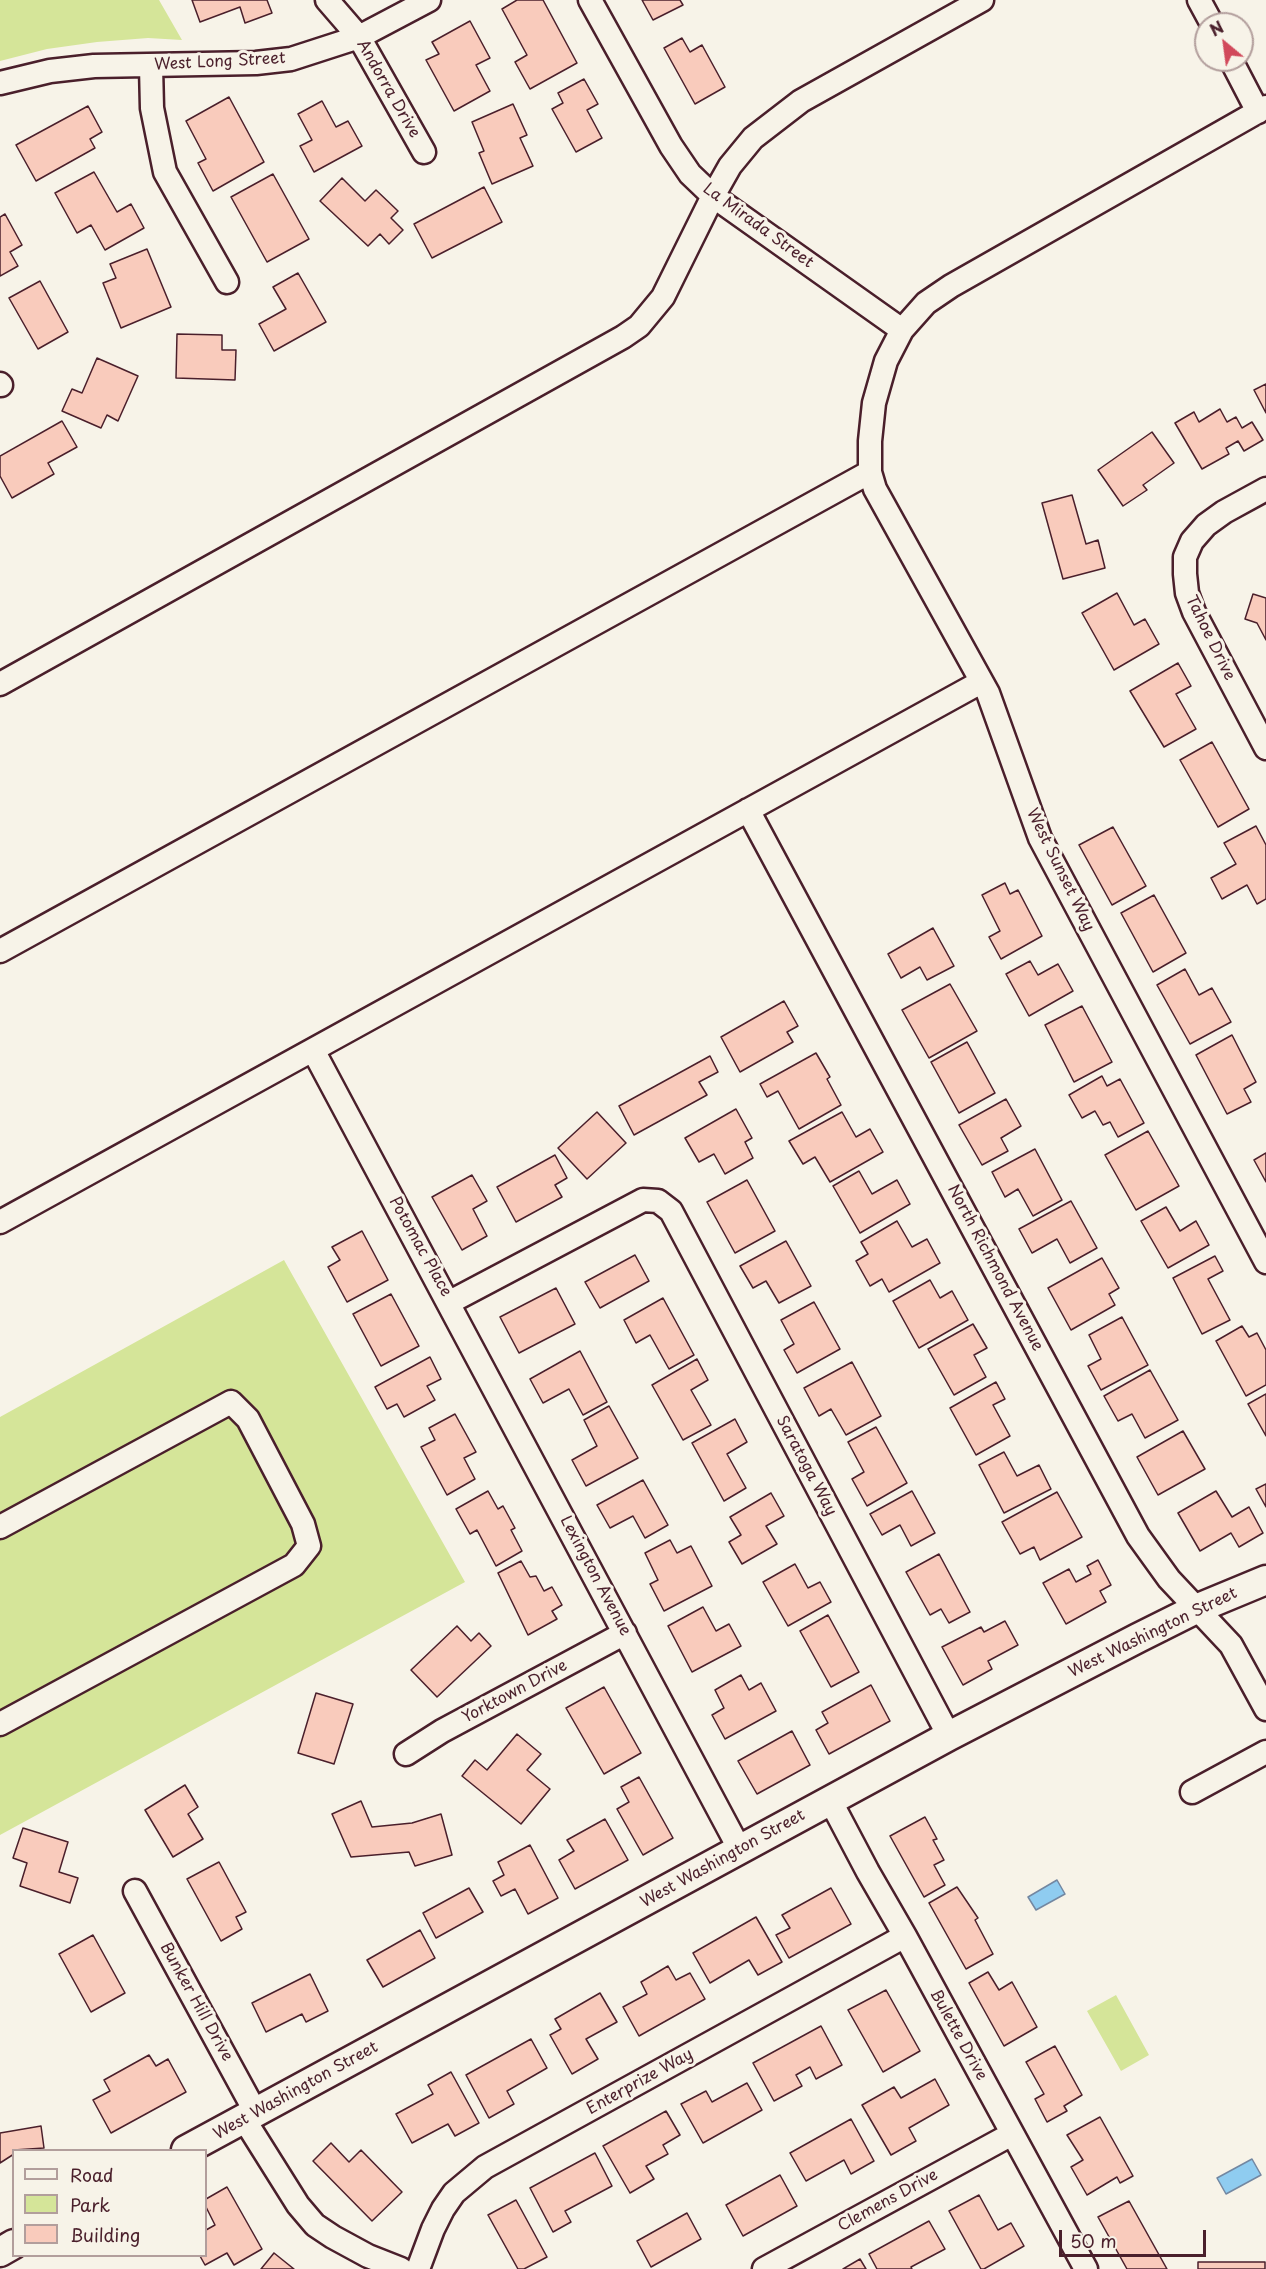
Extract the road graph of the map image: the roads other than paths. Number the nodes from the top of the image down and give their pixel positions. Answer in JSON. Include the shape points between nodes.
{"nodes":[{"id":1,"x":327,"y":0,"type":"edge"},
{"id":2,"x":429,"y":0,"type":"edge"},
{"id":3,"x":590,"y":0,"type":"edge"},
{"id":4,"x":982,"y":0,"type":"edge"},
{"id":5,"x":359,"y":37,"type":"junction"},
{"id":6,"x":151,"y":66,"type":"junction"},
{"id":7,"x":1239,"y":72,"type":"edge"},
{"id":8,"x":0,"y":84,"type":"edge"},
{"id":9,"x":1262,"y":109,"type":"edge"},
{"id":10,"x":424,"y":152,"type":"dead end"},
{"id":11,"x":713,"y":196,"type":"junction"},
{"id":12,"x":227,"y":282,"type":"dead end"},
{"id":13,"x":902,"y":330,"type":"junction"},
{"id":14,"x":870,"y":472,"type":"junction"},
{"id":15,"x":1266,"y":489,"type":"edge"},
{"id":16,"x":981,"y":682,"type":"junction"},
{"id":17,"x":0,"y":684,"type":"edge"},
{"id":18,"x":1266,"y":748,"type":"edge"},
{"id":19,"x":748,"y":810,"type":"junction"},
{"id":20,"x":0,"y":951,"type":"edge"},
{"id":21,"x":313,"y":1050,"type":"junction"},
{"id":22,"x":658,"y":1201,"type":"joint"},
{"id":23,"x":0,"y":1222,"type":"edge"},
{"id":24,"x":1266,"y":1262,"type":"edge"},
{"id":25,"x":450,"y":1302,"type":"junction"},
{"id":26,"x":0,"y":1527,"type":"edge"},
{"id":27,"x":1266,"y":1580,"type":"edge"},
{"id":28,"x":1197,"y":1609,"type":"junction"},
{"id":29,"x":625,"y":1634,"type":"junction"},
{"id":30,"x":1266,"y":1709,"type":"edge"},
{"id":31,"x":0,"y":1724,"type":"edge"},
{"id":32,"x":949,"y":1736,"type":"junction"},
{"id":33,"x":1266,"y":1752,"type":"edge"},
{"id":34,"x":406,"y":1754,"type":"dead end"},
{"id":35,"x":1192,"y":1792,"type":"dead end"},
{"id":36,"x":830,"y":1800,"type":"junction"},
{"id":37,"x":740,"y":1850,"type":"junction"},
{"id":38,"x":135,"y":1891,"type":"dead end"},
{"id":39,"x":905,"y":1936,"type":"junction"},
{"id":40,"x":250,"y":2116,"type":"junction"},
{"id":41,"x":1012,"y":2134,"type":"junction"},
{"id":42,"x":190,"y":2149,"type":"edge"},
{"id":43,"x":0,"y":2264,"type":"edge"},
{"id":44,"x":9,"y":2269,"type":"edge"},
{"id":45,"x":401,"y":2269,"type":"edge"},
{"id":46,"x":418,"y":2269,"type":"edge"},
{"id":47,"x":764,"y":2269,"type":"edge"},
{"id":48,"x":1086,"y":2269,"type":"edge"}],
"edges":[{"from":1,"to":5,"type":"street","name":"Andorra Drive"},
{"from":2,"to":5,"type":"street","name":"West Long Street"},
{"from":3,"to":11,"type":"street","name":"La Mirada Street","via":[[676,154]]},
{"from":4,"to":11,"type":"street","via":[[783,113],[741,151]]},
{"from":5,"to":6,"type":"street","name":"West Long Street","via":[[291,59]]},
{"from":5,"to":10,"type":"street","name":"Andorra Drive"},
{"from":6,"to":8,"type":"street","name":"West Long Street","via":[[50,71]]},
{"from":6,"to":12,"type":"street","via":[[152,108],[165,172]]},
{"from":7,"to":9,"type":"street"},
{"from":9,"to":13,"type":"street","via":[[937,294]]},
{"from":11,"to":13,"type":"street","name":"La Mirada Street"},
{"from":11,"to":17,"type":"street","via":[[663,297],[639,326],[623,337]]},
{"from":13,"to":14,"type":"street","via":[[886,361],[874,403]]},
{"from":14,"to":16,"type":"street","name":"West Sunset Way","via":[[875,489]]},
{"from":14,"to":20,"type":"street"},
{"from":15,"to":18,"type":"street","name":"Tahoe Drive","via":[[1206,525],[1185,557],[1194,612]]},
{"from":16,"to":19,"type":"street"},
{"from":16,"to":24,"type":"street","name":"West Sunset Way","via":[[998,716],[1050,859]]},
{"from":19,"to":21,"type":"street"},
{"from":19,"to":28,"type":"street","name":"North Richmond Avenue","via":[[1138,1536],[1169,1580]]},
{"from":21,"to":23,"type":"street"},
{"from":21,"to":25,"type":"street","name":"Potomac Place"},
{"from":22,"to":25,"type":"street","name":"Potomac Place","via":[[643,1200]]},
{"from":22,"to":32,"type":"street","name":"Saratoga Way","via":[[671,1211]]},
{"from":25,"to":29,"type":"street","name":"Lexington Avenue"},
{"from":26,"to":31,"type":"street","via":[[231,1402],[248,1419],[303,1524],[309,1546],[294,1565]]},
{"from":27,"to":28,"type":"street","name":"West Washington Street"},
{"from":28,"to":30,"type":"street","name":"North Richmond Avenue","via":[[1231,1645]]},
{"from":28,"to":32,"type":"street","name":"West Washington Street"},
{"from":29,"to":34,"type":"street","name":"Yorktown Drive"},
{"from":29,"to":37,"type":"street","name":"Lexington Avenue"},
{"from":32,"to":36,"type":"street","name":"West Washington Street"},
{"from":33,"to":35,"type":"street"},
{"from":36,"to":37,"type":"street","name":"West Washington Street"},
{"from":36,"to":39,"type":"street","name":"Bulette Drive"},
{"from":37,"to":40,"type":"street","name":"West Washington Street"},
{"from":38,"to":40,"type":"street","name":"Bunker Hill Drive"},
{"from":39,"to":41,"type":"street","name":"Bulette Drive"},
{"from":39,"to":46,"type":"street","name":"Enterprize Way","via":[[484,2168],[454,2193],[443,2209]]},
{"from":40,"to":42,"type":"street","name":"West Washington Street"},
{"from":40,"to":45,"type":"street","name":"Bunker Hill Drive","via":[[298,2205],[315,2224],[368,2256]]},
{"from":41,"to":47,"type":"street","name":"Clemens Drive"},
{"from":41,"to":48,"type":"street","name":"Bulette Drive"},
{"from":43,"to":44,"type":"street"}]}
